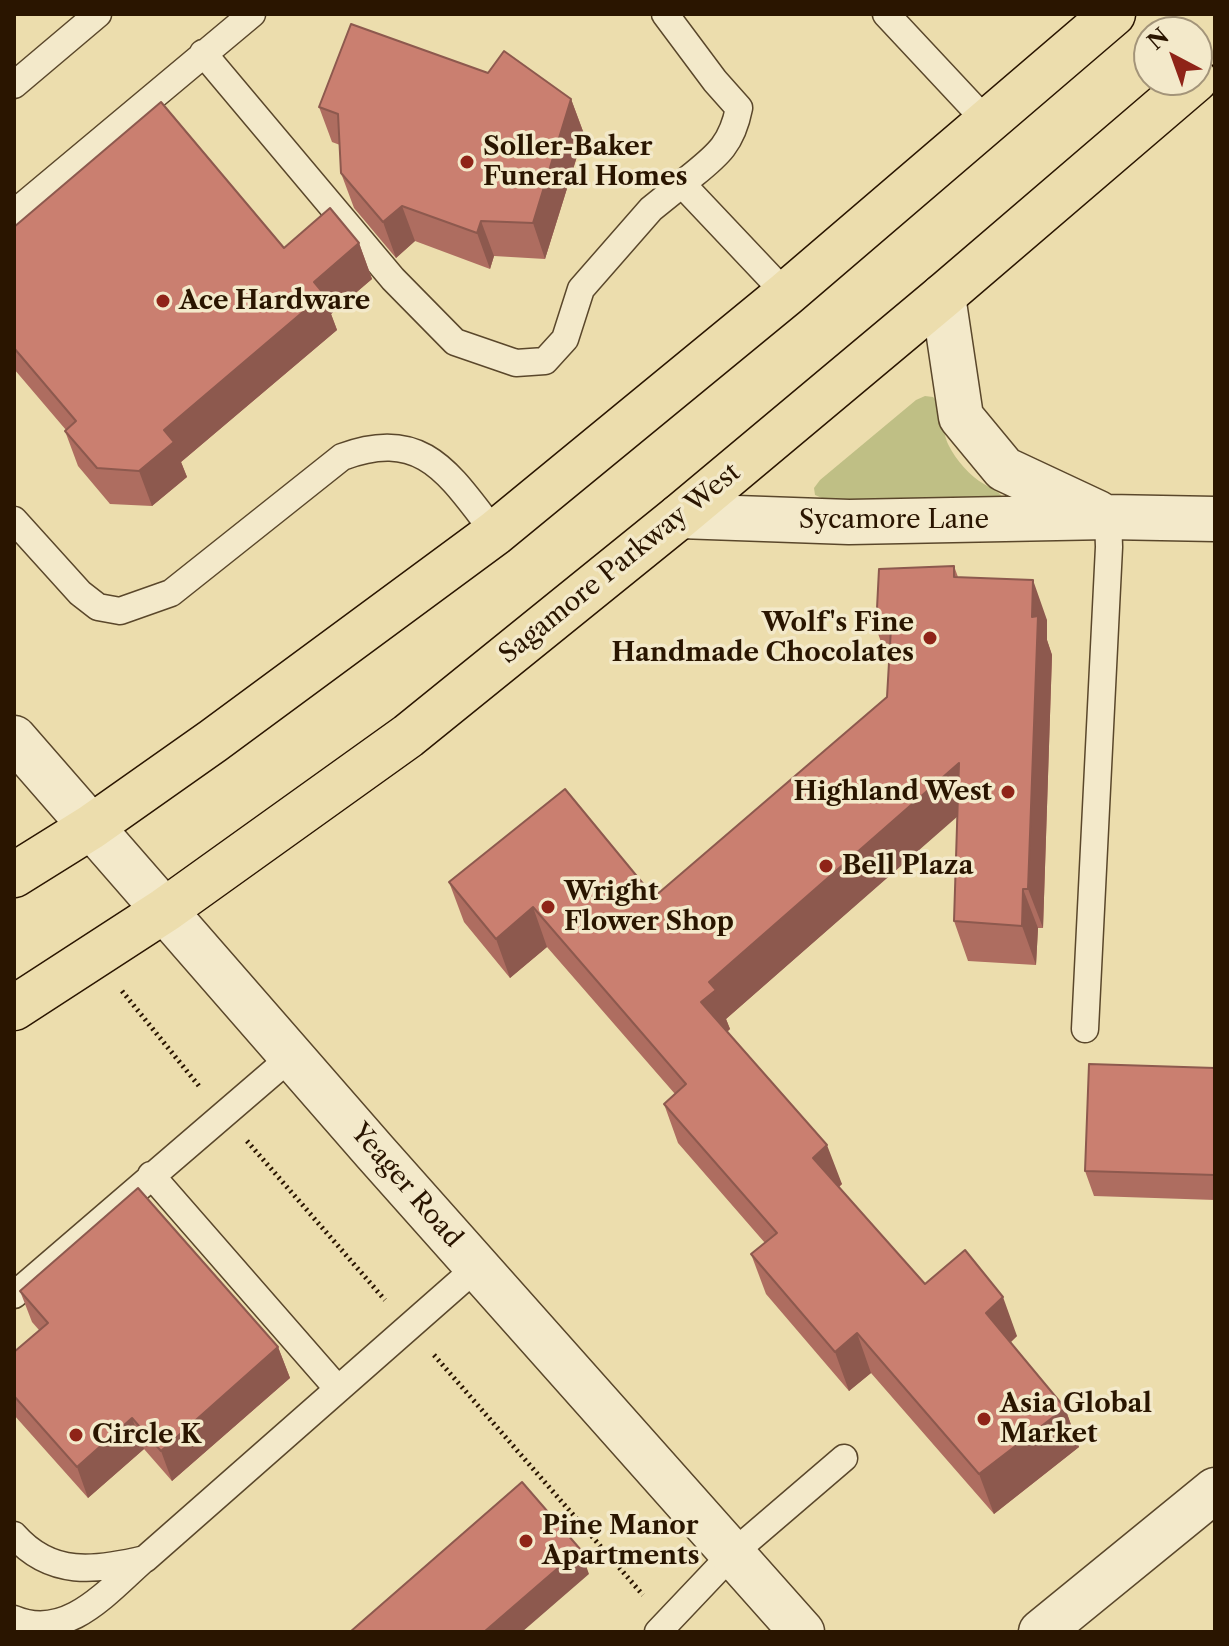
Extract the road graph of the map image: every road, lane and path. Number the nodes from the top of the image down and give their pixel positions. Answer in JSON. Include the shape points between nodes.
{"nodes":[{"id":1,"x":98,"y":14,"type":"edge"},
{"id":2,"x":252,"y":14,"type":"edge"},
{"id":3,"x":665,"y":14,"type":"edge"},
{"id":4,"x":886,"y":14,"type":"edge"},
{"id":5,"x":1113,"y":14,"type":"edge"},
{"id":6,"x":203,"y":53,"type":"junction"},
{"id":7,"x":14,"y":85,"type":"edge"},
{"id":8,"x":1176,"y":96,"type":"edge"},
{"id":9,"x":986,"y":121,"type":"junction"},
{"id":10,"x":682,"y":184,"type":"junction"},
{"id":11,"x":14,"y":213,"type":"edge"},
{"id":12,"x":786,"y":294,"type":"junction"},
{"id":13,"x":943,"y":296,"type":"junction"},
{"id":14,"x":680,"y":516,"type":"junction"},
{"id":15,"x":1108,"y":517,"type":"junction"},
{"id":16,"x":1215,"y":519,"type":"edge"},
{"id":17,"x":14,"y":520,"type":"edge"},
{"id":18,"x":495,"y":533,"type":"junction"},
{"id":19,"x":14,"y":738,"type":"edge"},
{"id":20,"x":91,"y":827,"type":"junction"},
{"id":21,"x":14,"y":875,"type":"edge"},
{"id":22,"x":165,"y":910,"type":"junction"},
{"id":23,"x":14,"y":1008,"type":"edge"},
{"id":24,"x":140,"y":1013,"type":"dead end"},
{"id":25,"x":1085,"y":1029,"type":"dead end"},
{"id":26,"x":292,"y":1056,"type":"junction"},
{"id":27,"x":195,"y":1082,"type":"dead end"},
{"id":28,"x":242,"y":1135,"type":"dead end"},
{"id":29,"x":151,"y":1175,"type":"junction"},
{"id":30,"x":477,"y":1267,"type":"junction"},
{"id":31,"x":379,"y":1293,"type":"dead end"},
{"id":32,"x":14,"y":1295,"type":"edge"},
{"id":33,"x":430,"y":1351,"type":"dead end"},
{"id":34,"x":337,"y":1388,"type":"junction"},
{"id":35,"x":844,"y":1458,"type":"dead end"},
{"id":36,"x":1215,"y":1490,"type":"edge"},
{"id":37,"x":14,"y":1535,"type":"edge"},
{"id":38,"x":732,"y":1554,"type":"junction"},
{"id":39,"x":145,"y":1559,"type":"junction"},
{"id":40,"x":645,"y":1597,"type":"dead end"},
{"id":41,"x":14,"y":1619,"type":"edge"},
{"id":42,"x":658,"y":1632,"type":"edge"},
{"id":43,"x":802,"y":1632,"type":"edge"},
{"id":44,"x":1041,"y":1632,"type":"edge"}],
"edges":[{"from":1,"to":7,"type":"lane"},
{"from":2,"to":6,"type":"lane"},
{"from":3,"to":10,"type":"lane","via":[[739,108],[724,149]]},
{"from":4,"to":9,"type":"lane"},
{"from":5,"to":9,"type":"highway"},
{"from":6,"to":10,"type":"lane","via":[[393,279],[455,342],[516,363],[545,361],[565,339],[581,289],[651,209]]},
{"from":6,"to":11,"type":"lane"},
{"from":8,"to":13,"type":"highway","name":"Sagamore Parkway West"},
{"from":9,"to":12,"type":"highway"},
{"from":10,"to":12,"type":"lane"},
{"from":12,"to":18,"type":"highway"},
{"from":13,"to":14,"type":"highway","name":"Sagamore Parkway West"},
{"from":13,"to":15,"type":"street","name":"Sycamore Lane","via":[[961,417],[1004,469]]},
{"from":14,"to":15,"type":"street","name":"Sycamore Lane","via":[[849,522]]},
{"from":14,"to":22,"type":"highway","name":"Sagamore Parkway West","via":[[408,736]]},
{"from":15,"to":16,"type":"street","name":"Sycamore Lane"},
{"from":15,"to":25,"type":"lane"},
{"from":17,"to":18,"type":"lane","via":[[80,593],[98,607],[120,611],[171,593],[342,457],[364,449],[411,450],[444,468]]},
{"from":18,"to":20,"type":"highway"},
{"from":19,"to":20,"type":"street","name":"Yeager Road"},
{"from":20,"to":21,"type":"highway"},
{"from":20,"to":22,"type":"street","name":"Yeager Road"},
{"from":22,"to":23,"type":"highway","name":"Sagamore Parkway West"},
{"from":22,"to":26,"type":"street","name":"Yeager Road"},
{"from":24,"to":27,"type":"path"},
{"from":26,"to":29,"type":"lane"},
{"from":26,"to":30,"type":"street","name":"Yeager Road"},
{"from":28,"to":31,"type":"path"},
{"from":29,"to":32,"type":"lane"},
{"from":29,"to":34,"type":"lane"},
{"from":30,"to":34,"type":"lane"},
{"from":30,"to":38,"type":"street","name":"Yeager Road"},
{"from":33,"to":40,"type":"path"},
{"from":34,"to":39,"type":"lane"},
{"from":35,"to":38,"type":"lane"},
{"from":36,"to":44,"type":"street"},
{"from":37,"to":39,"type":"lane","via":[[43,1560],[65,1567],[108,1568]]},
{"from":38,"to":42,"type":"lane"},
{"from":38,"to":43,"type":"street","name":"Yeager Road"},
{"from":39,"to":41,"type":"lane","via":[[87,1610],[57,1624],[34,1626]]}]}
